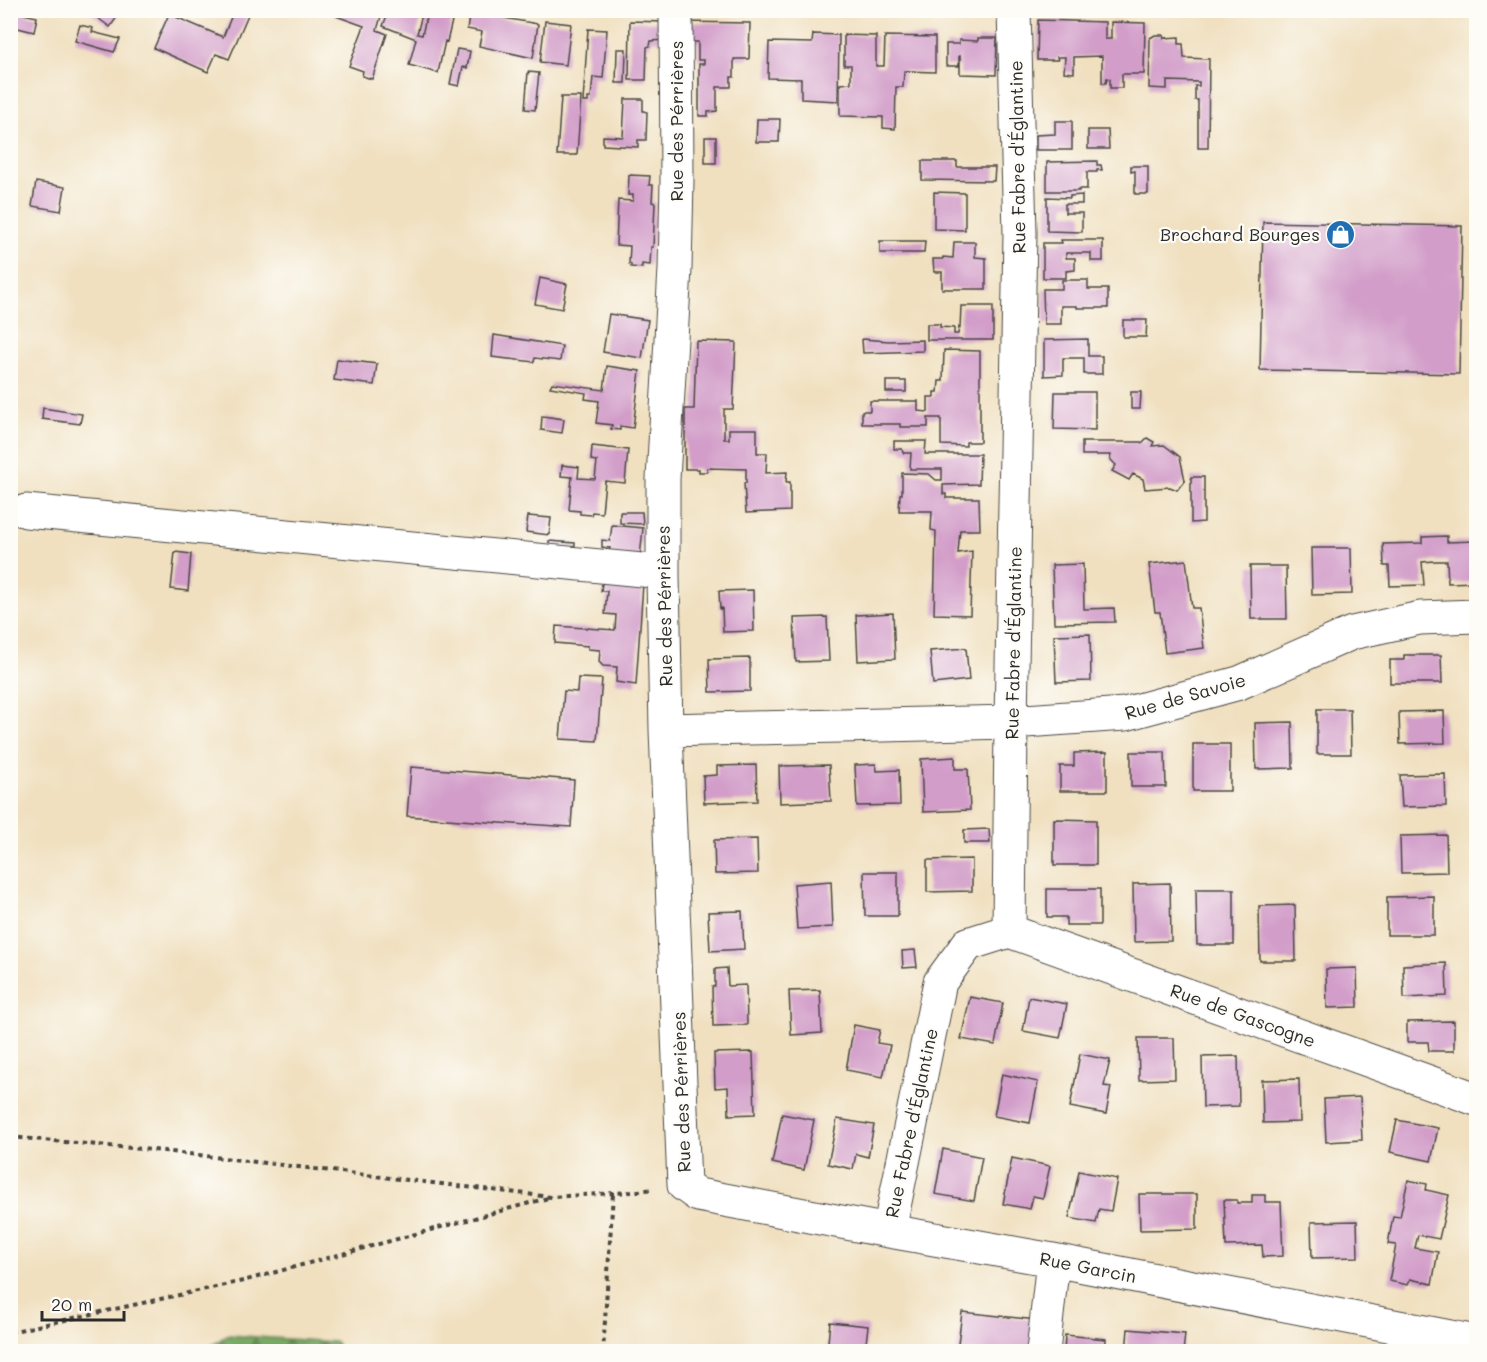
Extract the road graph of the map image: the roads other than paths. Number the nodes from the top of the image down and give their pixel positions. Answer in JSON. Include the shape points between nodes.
{"nodes":[{"id":1,"x":676,"y":10,"type":"edge"},
{"id":2,"x":1014,"y":10,"type":"edge"},
{"id":3,"x":26,"y":511,"type":"dead end"},
{"id":4,"x":663,"y":572,"type":"junction"},
{"id":5,"x":1476,"y":616,"type":"edge"},
{"id":6,"x":1011,"y":722,"type":"junction"},
{"id":7,"x":666,"y":730,"type":"junction"},
{"id":8,"x":1009,"y":931,"type":"junction"},
{"id":9,"x":1476,"y":1099,"type":"edge"},
{"id":10,"x":692,"y":1190,"type":"joint"},
{"id":11,"x":889,"y":1232,"type":"junction"},
{"id":12,"x":1053,"y":1260,"type":"junction"},
{"id":13,"x":1474,"y":1337,"type":"edge"},
{"id":14,"x":1043,"y":1352,"type":"edge"}],
"edges":[{"from":1,"to":4,"type":"street","name":"Rue des Pérrières","via":[[677,181],[663,479]]},
{"from":2,"to":6,"type":"street","name":"Rue Fabre d'Églantine","via":[[1020,232]]},
{"from":3,"to":4,"type":"street"},
{"from":4,"to":7,"type":"street","name":"Rue des Pérrières"},
{"from":5,"to":6,"type":"street","name":"Rue de Savoie","via":[[1420,618],[1352,633],[1239,683],[1125,714]]},
{"from":6,"to":7,"type":"street","name":"Rue de Savoie"},
{"from":6,"to":8,"type":"street","name":"Rue Fabre d'Églantine"},
{"from":7,"to":10,"type":"street","name":"Rue des Pérrières"},
{"from":8,"to":9,"type":"street","name":"Rue de Gascogne"},
{"from":8,"to":11,"type":"street","name":"Rue Fabre d'Églantine","via":[[968,944],[940,982]]},
{"from":10,"to":11,"type":"street","name":"Rue Garcin"},
{"from":11,"to":12,"type":"street","name":"Rue Garcin"},
{"from":12,"to":13,"type":"street","name":"Rue Garcin"},
{"from":12,"to":14,"type":"street"}]}
